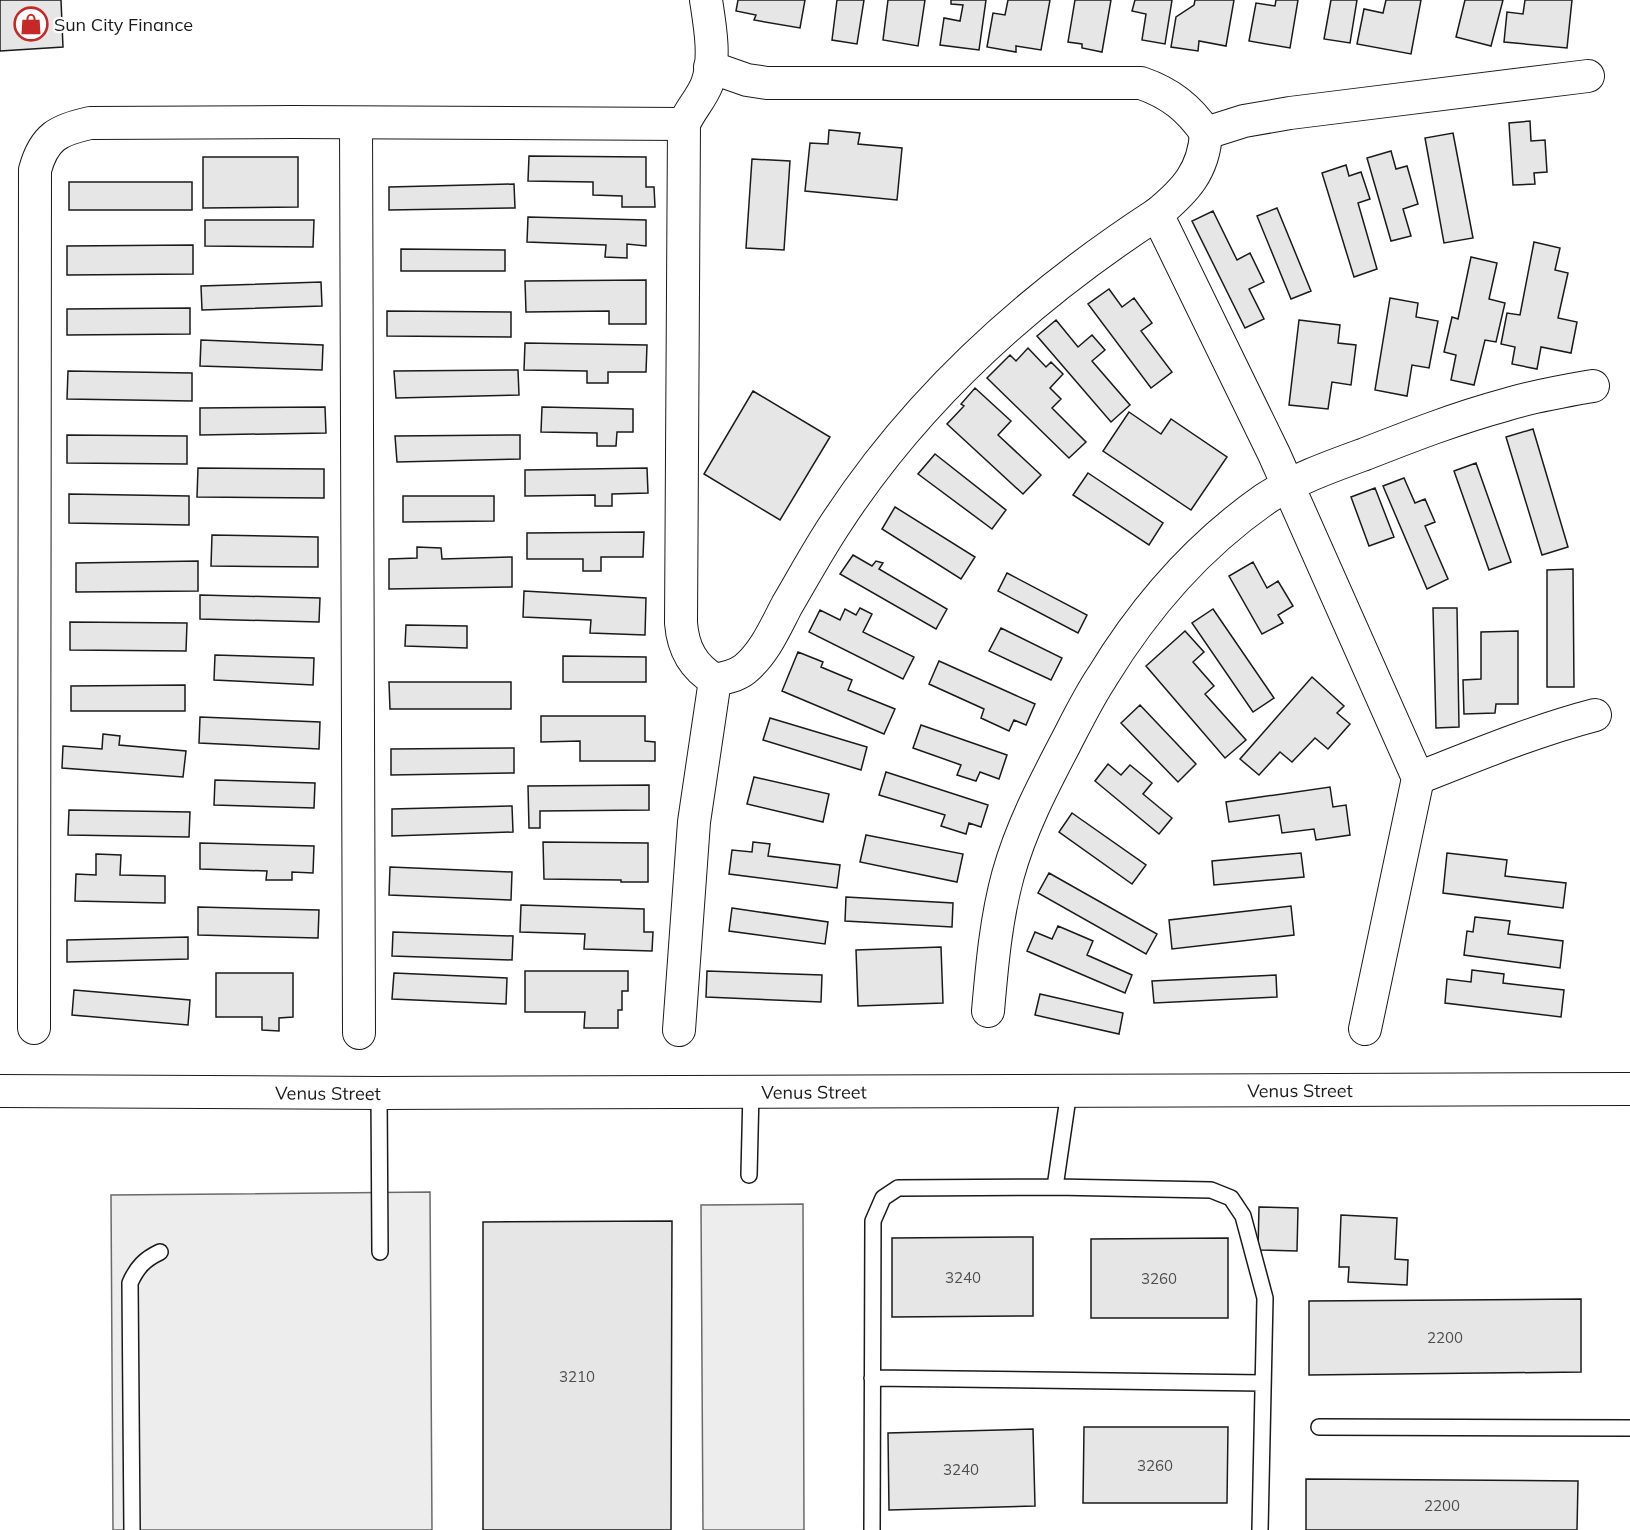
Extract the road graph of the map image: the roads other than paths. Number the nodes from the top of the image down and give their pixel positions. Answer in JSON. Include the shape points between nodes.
{"nodes":[{"id":1,"x":706,"y":0,"type":"edge"},
{"id":2,"x":710,"y":67,"type":"junction"},
{"id":3,"x":1588,"y":76,"type":"dead end"},
{"id":4,"x":356,"y":123,"type":"junction"},
{"id":5,"x":684,"y":124,"type":"junction"},
{"id":6,"x":1206,"y":133,"type":"junction"},
{"id":7,"x":1157,"y":214,"type":"junction"},
{"id":8,"x":1593,"y":386,"type":"dead end"},
{"id":9,"x":1287,"y":487,"type":"junction"},
{"id":10,"x":715,"y":680,"type":"junction"},
{"id":11,"x":1595,"y":715,"type":"dead end"},
{"id":12,"x":1418,"y":778,"type":"junction"},
{"id":13,"x":988,"y":1011,"type":"dead end"},
{"id":14,"x":34,"y":1028,"type":"dead end"},
{"id":15,"x":1365,"y":1029,"type":"dead end"},
{"id":16,"x":679,"y":1030,"type":"dead end"},
{"id":17,"x":359,"y":1033,"type":"dead end"},
{"id":18,"x":1630,"y":1089,"type":"edge"},
{"id":19,"x":1069,"y":1090,"type":"junction"},
{"id":20,"x":0,"y":1091,"type":"edge"},
{"id":21,"x":751,"y":1091,"type":"junction"},
{"id":22,"x":379,"y":1093,"type":"junction"},
{"id":23,"x":749,"y":1175,"type":"dead end"},
{"id":24,"x":1055,"y":1187,"type":"junction"},
{"id":25,"x":160,"y":1252,"type":"dead end"},
{"id":26,"x":380,"y":1252,"type":"dead end"},
{"id":27,"x":872,"y":1378,"type":"junction"},
{"id":28,"x":1263,"y":1383,"type":"junction"},
{"id":29,"x":1319,"y":1427,"type":"dead end"},
{"id":30,"x":1630,"y":1428,"type":"edge"},
{"id":31,"x":132,"y":1530,"type":"edge"},
{"id":32,"x":872,"y":1530,"type":"edge"},
{"id":33,"x":1260,"y":1530,"type":"edge"}],
"edges":[{"from":1,"to":2,"type":"street"},
{"from":2,"to":5,"type":"street","via":[[707,83]]},
{"from":2,"to":6,"type":"street","via":[[767,83],[1141,84],[1178,101]]},
{"from":3,"to":6,"type":"street","via":[[1290,113]]},
{"from":4,"to":5,"type":"street"},
{"from":4,"to":14,"type":"street","via":[[90,123],[51,137],[40,152],[35,170]]},
{"from":4,"to":17,"type":"street"},
{"from":5,"to":10,"type":"street","via":[[681,623],[693,662]]},
{"from":6,"to":7,"type":"street","via":[[1198,170]]},
{"from":7,"to":9,"type":"street"},
{"from":7,"to":10,"type":"street","via":[[1028,309],[958,371],[880,459],[835,524],[765,646],[743,671]]},
{"from":8,"to":9,"type":"street","via":[[1506,404],[1458,419]]},
{"from":9,"to":12,"type":"street"},
{"from":9,"to":13,"type":"street","via":[[1238,519],[1196,557],[1149,610],[1100,679],[1019,840],[1000,910]]},
{"from":10,"to":16,"type":"street","via":[[693,832]]},
{"from":11,"to":12,"type":"street","via":[[1519,738]]},
{"from":12,"to":15,"type":"street"},
{"from":18,"to":19,"type":"street","name":"Venus Street"},
{"from":19,"to":21,"type":"street","name":"Venus Street"},
{"from":19,"to":24,"type":"lane"},
{"from":20,"to":22,"type":"street","name":"Venus Street"},
{"from":21,"to":22,"type":"street","name":"Venus Street"},
{"from":21,"to":23,"type":"lane"},
{"from":22,"to":26,"type":"lane"},
{"from":24,"to":27,"type":"lane","via":[[898,1188],[883,1198],[873,1221]]},
{"from":24,"to":28,"type":"lane","via":[[1211,1190],[1231,1198],[1243,1216],[1265,1298]]},
{"from":25,"to":31,"type":"lane","via":[[140,1264],[130,1282]]},
{"from":27,"to":28,"type":"lane"},
{"from":27,"to":32,"type":"lane"},
{"from":28,"to":33,"type":"lane"},
{"from":29,"to":30,"type":"lane"}]}
